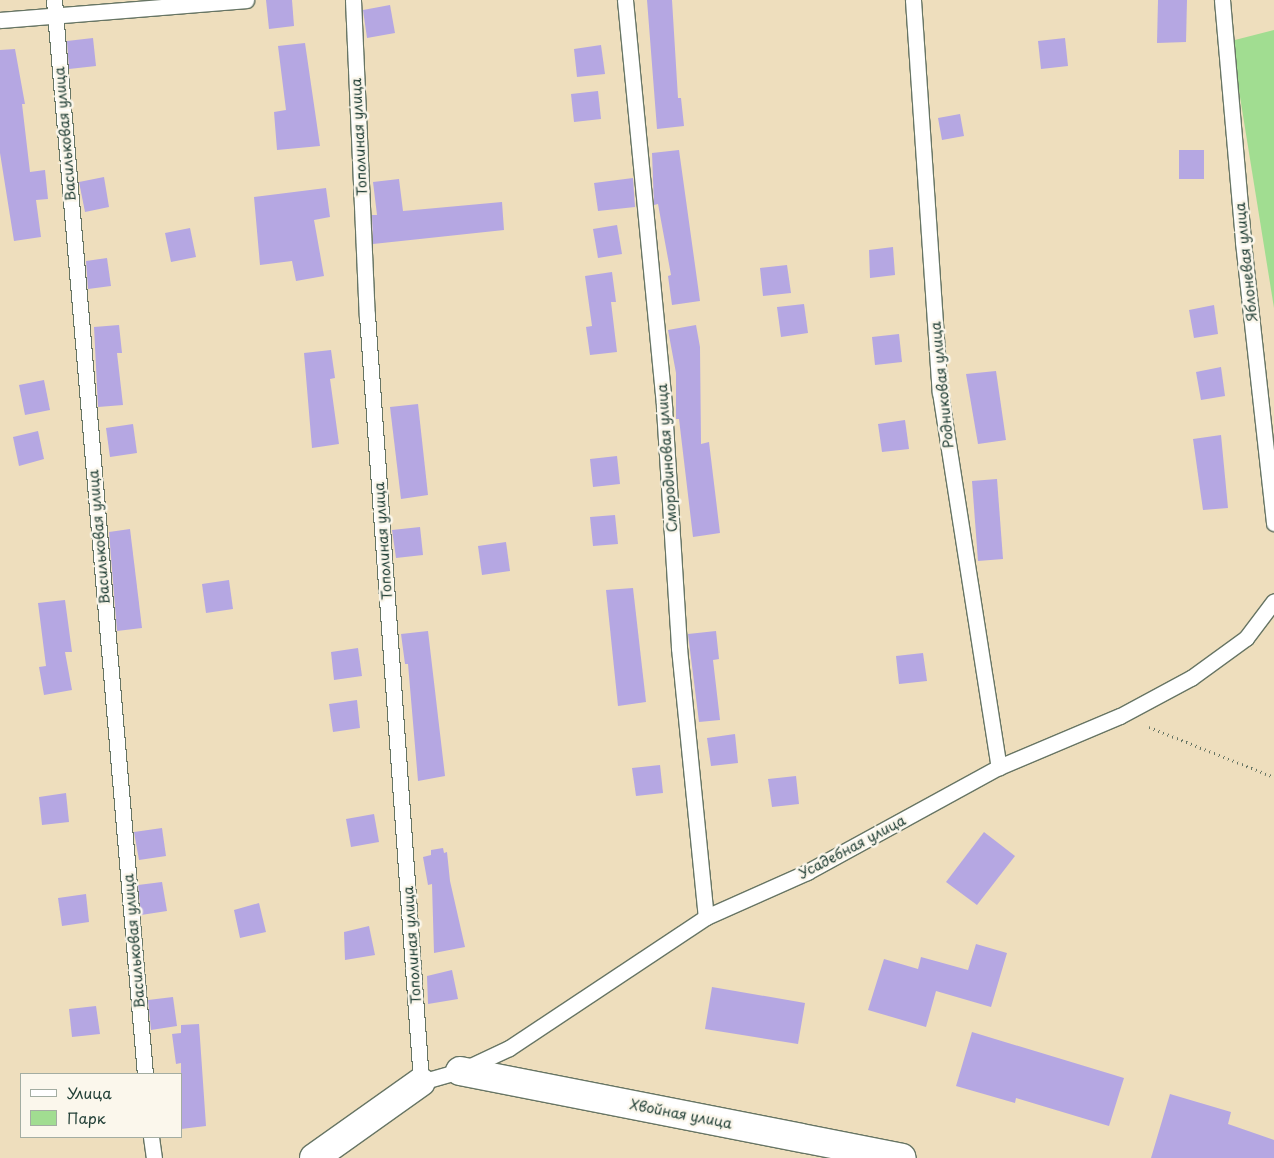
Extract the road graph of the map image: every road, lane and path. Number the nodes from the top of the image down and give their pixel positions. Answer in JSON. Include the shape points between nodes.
{"nodes":[{"id":1,"x":54,"y":0,"type":"edge"},
{"id":2,"x":246,"y":0,"type":"edge"},
{"id":3,"x":353,"y":0,"type":"edge"},
{"id":4,"x":625,"y":0,"type":"edge"},
{"id":5,"x":913,"y":0,"type":"edge"},
{"id":6,"x":1222,"y":0,"type":"edge"},
{"id":7,"x":55,"y":17,"type":"junction"},
{"id":8,"x":0,"y":20,"type":"edge"},
{"id":9,"x":1274,"y":523,"type":"edge"},
{"id":10,"x":1274,"y":600,"type":"edge"},
{"id":11,"x":1120,"y":716,"type":"junction"},
{"id":12,"x":999,"y":767,"type":"junction"},
{"id":13,"x":1274,"y":777,"type":"edge"},
{"id":14,"x":706,"y":917,"type":"junction"},
{"id":15,"x":460,"y":1071,"type":"junction"},
{"id":16,"x":145,"y":1073,"type":"edge"},
{"id":17,"x":421,"y":1082,"type":"junction"},
{"id":18,"x":151,"y":1138,"type":"edge"},
{"id":19,"x":154,"y":1158,"type":"edge"},
{"id":20,"x":314,"y":1158,"type":"edge"},
{"id":21,"x":902,"y":1158,"type":"edge"}],
"edges":[{"from":1,"to":7,"type":"lane","name":"Васильковая улица"},
{"from":2,"to":7,"type":"lane"},
{"from":3,"to":17,"type":"lane","name":"Тополиная улица","via":[[368,325]]},
{"from":4,"to":14,"type":"lane","name":"Смородиновая улица","via":[[664,408],[679,648]]},
{"from":5,"to":12,"type":"lane","name":"Родниковая улица","via":[[940,392]]},
{"from":6,"to":9,"type":"lane","name":"Яблоневая улица","via":[[1243,242]]},
{"from":7,"to":8,"type":"lane"},
{"from":7,"to":16,"type":"lane","name":"Васильковая улица"},
{"from":10,"to":11,"type":"lane","name":"Усадебная улица","via":[[1246,638],[1191,678]]},
{"from":11,"to":12,"type":"lane","name":"Усадебная улица"},
{"from":11,"to":13,"type":"path"},
{"from":12,"to":14,"type":"lane","name":"Усадебная улица","via":[[807,872]]},
{"from":14,"to":15,"type":"lane","name":"Усадебная улица","via":[[508,1048]]},
{"from":15,"to":17,"type":"lane","name":"Усадебная улица"},
{"from":15,"to":21,"type":"street","name":"Хвойная улица"},
{"from":17,"to":20,"type":"street"},
{"from":18,"to":19,"type":"lane"}]}
